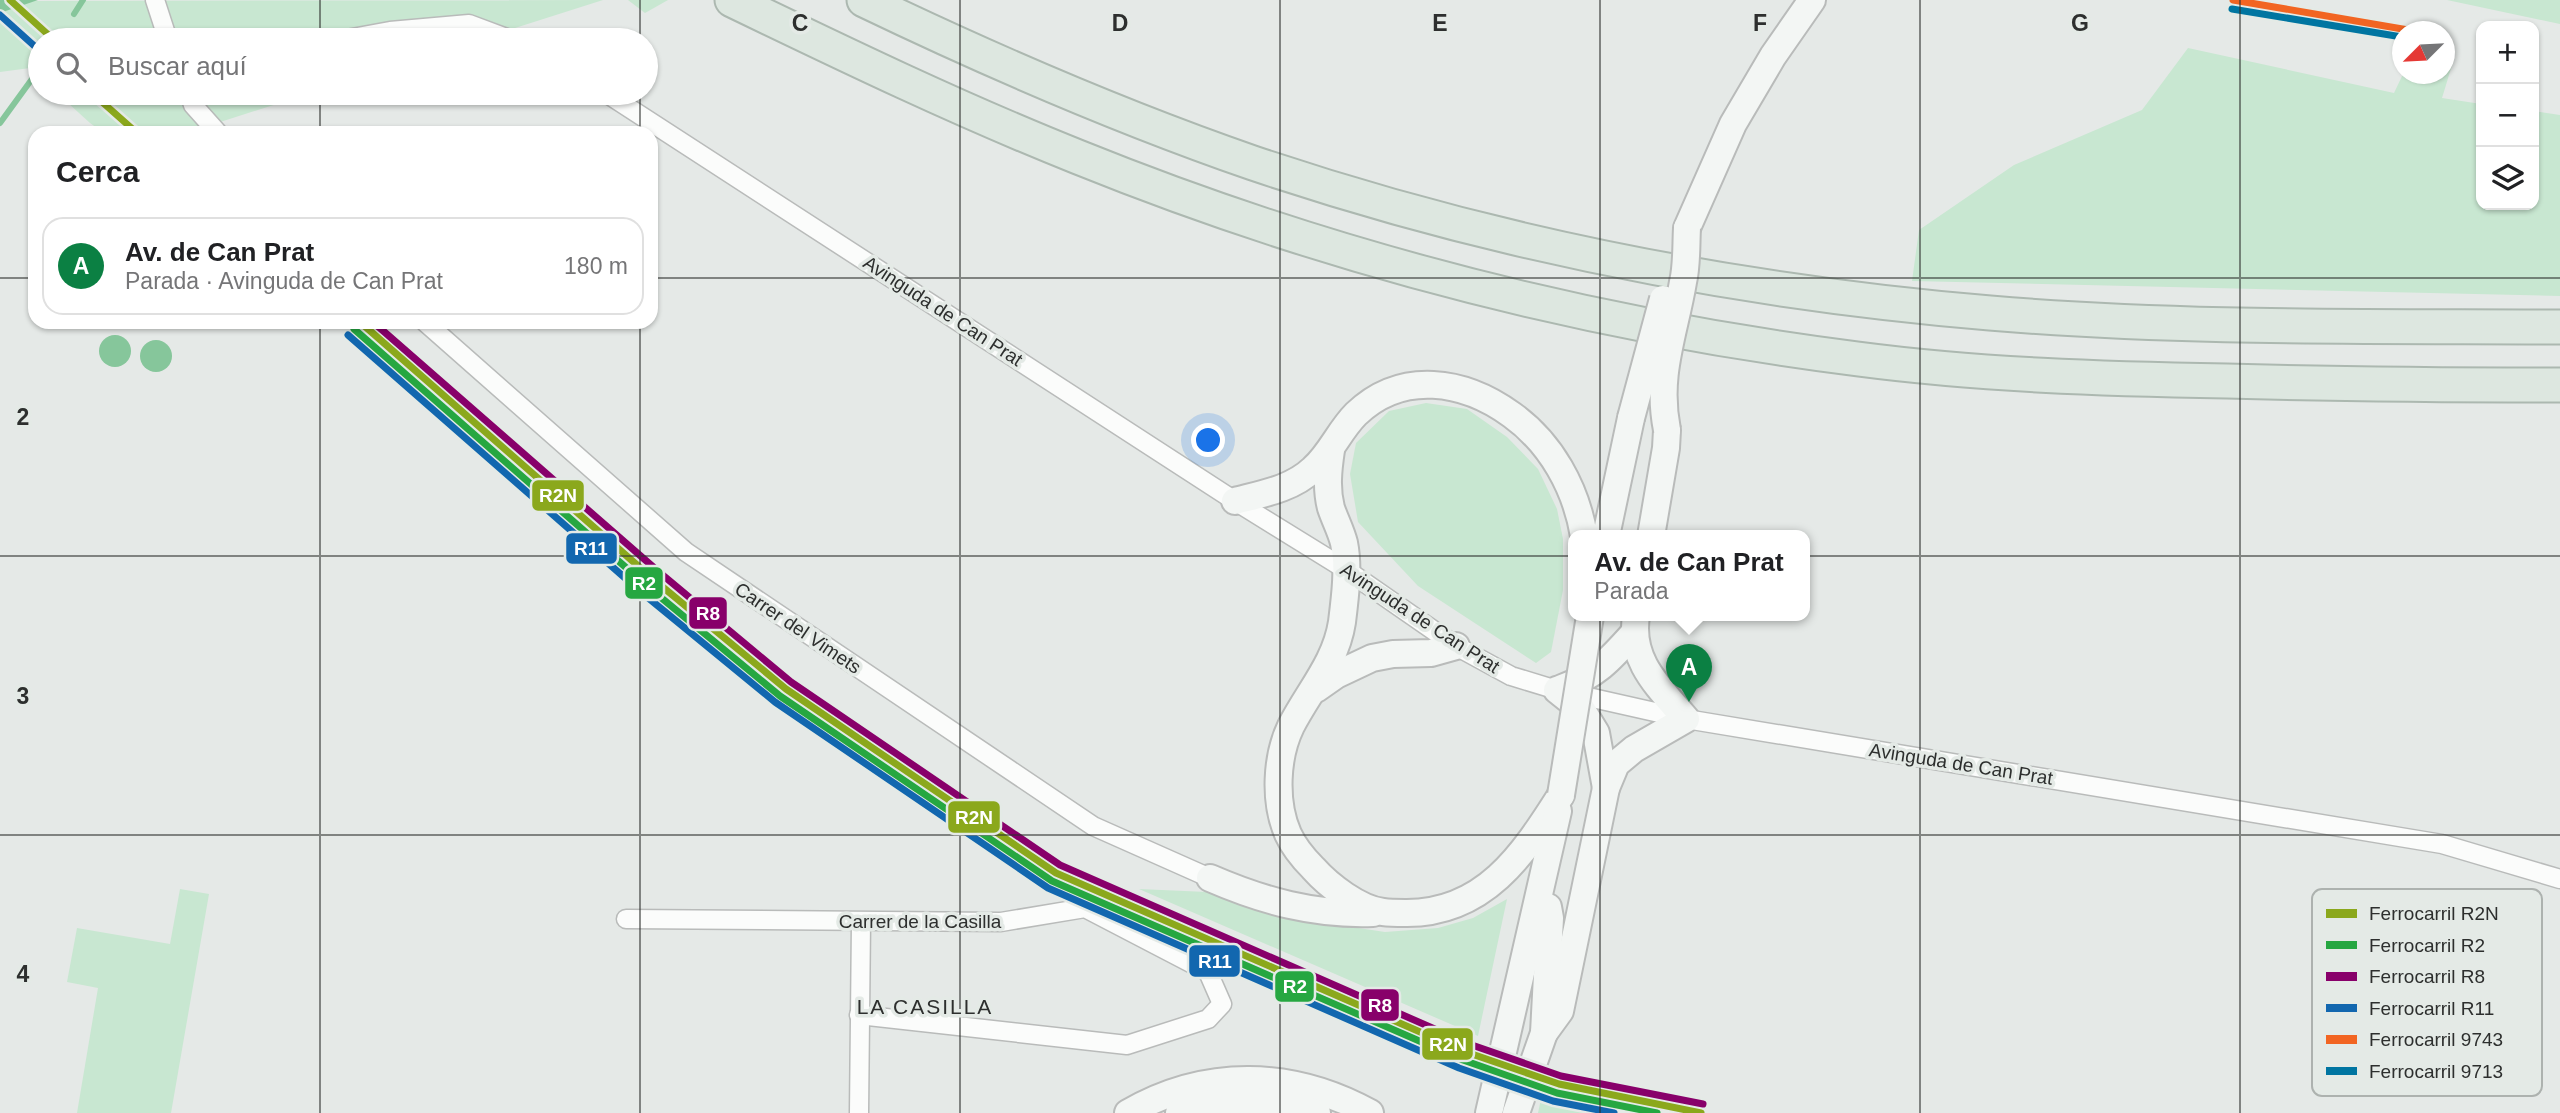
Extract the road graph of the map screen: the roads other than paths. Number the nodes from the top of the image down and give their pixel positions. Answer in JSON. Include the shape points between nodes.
{"nodes":[{"id":1,"x":155,"y":0,"type":"edge"},
{"id":2,"x":732,"y":0,"type":"edge"},
{"id":3,"x":864,"y":0,"type":"edge"},
{"id":4,"x":1812,"y":0,"type":"edge"},
{"id":5,"x":164,"y":28,"type":"edge"},
{"id":6,"x":424,"y":28,"type":"edge"},
{"id":7,"x":480,"y":28,"type":"edge"},
{"id":8,"x":193,"y":105,"type":"edge"},
{"id":9,"x":625,"y":105,"type":"edge"},
{"id":10,"x":212,"y":126,"type":"edge"},
{"id":11,"x":657,"y":126,"type":"edge"},
{"id":12,"x":658,"y":127,"type":"edge"},
{"id":13,"x":1687,"y":228,"type":"junction"},
{"id":14,"x":2560,"y":327,"type":"edge"},
{"id":15,"x":433,"y":329,"type":"edge"},
{"id":16,"x":2560,"y":385,"type":"edge"},
{"id":17,"x":1331,"y":450,"type":"junction"},
{"id":18,"x":1235,"y":500,"type":"junction"},
{"id":19,"x":1582,"y":530,"type":"edge"},
{"id":20,"x":1607,"y":530,"type":"edge"},
{"id":21,"x":1652,"y":530,"type":"edge"},
{"id":22,"x":1345,"y":569,"type":"junction"},
{"id":23,"x":1589,"y":621,"type":"edge"},
{"id":24,"x":1635,"y":625,"type":"edge"},
{"id":25,"x":1456,"y":646,"type":"junction"},
{"id":26,"x":1557,"y":690,"type":"junction"},
{"id":27,"x":1312,"y":692,"type":"junction"},
{"id":28,"x":1686,"y":719,"type":"junction"},
{"id":29,"x":1606,"y":788,"type":"junction"},
{"id":30,"x":1561,"y":795,"type":"junction"},
{"id":31,"x":1210,"y":878,"type":"joint"},
{"id":32,"x":2560,"y":879,"type":"edge"},
{"id":33,"x":1543,"y":881,"type":"junction"},
{"id":34,"x":1382,"y":912,"type":"junction"},
{"id":35,"x":626,"y":919,"type":"dead end"},
{"id":36,"x":861,"y":922,"type":"junction"},
{"id":37,"x":859,"y":1015,"type":"junction"},
{"id":38,"x":1543,"y":1038,"type":"junction"},
{"id":39,"x":1500,"y":1105,"type":"edge"},
{"id":40,"x":859,"y":1113,"type":"edge"},
{"id":41,"x":1128,"y":1113,"type":"edge"},
{"id":42,"x":1179,"y":1113,"type":"edge"},
{"id":43,"x":1317,"y":1113,"type":"edge"},
{"id":44,"x":1370,"y":1113,"type":"edge"}],
"edges":[{"from":1,"to":5,"type":"street"},
{"from":2,"to":16,"type":"highway","via":[[947,103],[1193,201],[1337,249],[1585,314],[1780,348],[1988,372],[2138,380]]},
{"from":3,"to":14,"type":"highway","via":[[1097,105],[1253,163],[1436,217],[1633,264],[1776,289],[1990,313],[2175,323]]},
{"from":4,"to":13,"type":"street","via":[[1733,124]]},
{"from":6,"to":7,"type":"street","via":[[469,24]]},
{"from":8,"to":10,"type":"street"},
{"from":9,"to":11,"type":"street","name":"Avinguda de Can Prat"},
{"from":12,"to":18,"type":"street","name":"Avinguda de Can Prat"},
{"from":13,"to":20,"type":"street","bridge":true,"via":[[1659,310]]},
{"from":13,"to":21,"type":"street","bridge":true,"via":[[1684,279],[1663,374],[1666,448]]},
{"from":15,"to":31,"type":"street","name":"Carrer del Vimets","via":[[686,552],[1093,826]]},
{"from":17,"to":18,"type":"street","via":[[1294,482]]},
{"from":17,"to":19,"type":"street","via":[[1348,423],[1392,391],[1417,385],[1458,387],[1505,410],[1548,448],[1576,505]]},
{"from":17,"to":22,"type":"street","via":[[1328,494],[1344,544]]},
{"from":18,"to":22,"type":"street","name":"Avinguda de Can Prat"},
{"from":22,"to":25,"type":"street","name":"Avinguda de Can Prat"},
{"from":22,"to":27,"type":"street","via":[[1339,638]]},
{"from":23,"to":30,"type":"street","bridge":true},
{"from":24,"to":26,"type":"street","via":[[1601,668]]},
{"from":24,"to":28,"type":"street","via":[[1638,654]]},
{"from":25,"to":26,"type":"street","name":"Avinguda de Can Prat","via":[[1511,676]]},
{"from":25,"to":27,"type":"street","via":[[1372,658]]},
{"from":26,"to":28,"type":"street","name":"Avinguda de Can Prat"},
{"from":26,"to":29,"type":"street","via":[[1582,710],[1596,733]]},
{"from":27,"to":34,"type":"street","via":[[1283,748],[1279,791],[1288,835],[1322,879],[1346,897]]},
{"from":28,"to":29,"type":"street","via":[[1616,764]]},
{"from":28,"to":32,"type":"street","name":"Avinguda de Can Prat","via":[[2441,844]]},
{"from":29,"to":38,"type":"street","via":[[1560,1012]]},
{"from":30,"to":33,"type":"street"},
{"from":30,"to":34,"type":"street","via":[[1533,840],[1488,887],[1443,908]]},
{"from":31,"to":34,"type":"street","via":[[1266,901],[1349,914]]},
{"from":33,"to":38,"type":"street","via":[[1550,918]]},
{"from":33,"to":39,"type":"street","via":[[1509,1034]]},
{"from":35,"to":36,"type":"street","name":"Carrer de la Casilla"},
{"from":36,"to":37,"type":"street"},
{"from":36,"to":37,"type":"street","name":"Carrer de la Casilla","via":[[1001,922],[1085,908],[1208,972],[1222,1004],[1208,1019],[1127,1045]]},
{"from":37,"to":40,"type":"street"},
{"from":38,"to":39,"type":"street"},
{"from":41,"to":44,"type":"street","via":[[1154,1098],[1196,1085],[1264,1080],[1302,1085]]},
{"from":42,"to":43,"type":"street","via":[[1250,1100]]}]}
